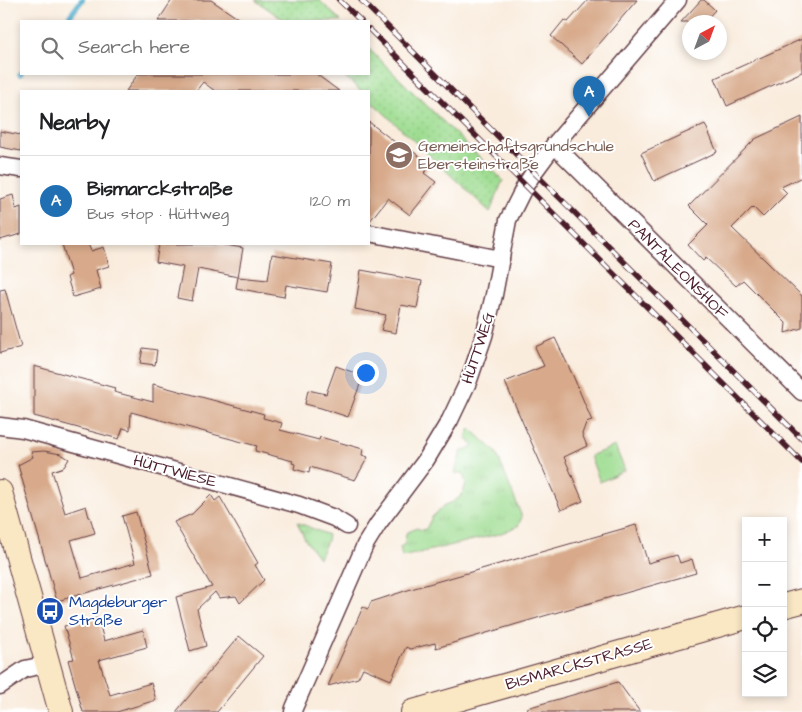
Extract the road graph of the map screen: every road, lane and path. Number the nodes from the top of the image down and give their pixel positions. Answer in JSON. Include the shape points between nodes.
{"nodes":[{"id":1,"x":678,"y":0,"type":"edge"},
{"id":2,"x":554,"y":146,"type":"junction"},
{"id":3,"x":0,"y":166,"type":"edge"},
{"id":4,"x":20,"y":169,"type":"edge"},
{"id":5,"x":370,"y":233,"type":"edge"},
{"id":6,"x":501,"y":258,"type":"junction"},
{"id":7,"x":802,"y":392,"type":"edge"},
{"id":8,"x":0,"y":426,"type":"edge"},
{"id":9,"x":0,"y":492,"type":"edge"},
{"id":10,"x":348,"y":526,"type":"dead end"},
{"id":11,"x":802,"y":601,"type":"edge"},
{"id":12,"x":787,"y":605,"type":"edge"},
{"id":13,"x":742,"y":618,"type":"edge"},
{"id":14,"x":48,"y":664,"type":"junction"},
{"id":15,"x":0,"y":686,"type":"edge"},
{"id":16,"x":61,"y":712,"type":"edge"},
{"id":17,"x":293,"y":712,"type":"edge"},
{"id":18,"x":413,"y":712,"type":"edge"}],
"edges":[{"from":1,"to":2,"type":"street","name":"HÜTTWEG"},
{"from":2,"to":6,"type":"street","name":"HÜTTWEG","via":[[534,172],[508,220]]},
{"from":2,"to":7,"type":"street","name":"PANTALEONSHOF"},
{"from":3,"to":4,"type":"street"},
{"from":5,"to":6,"type":"street"},
{"from":6,"to":17,"type":"street","name":"HÜTTWEG","via":[[484,336],[469,380],[426,460],[365,545]]},
{"from":8,"to":10,"type":"street","name":"HÜTTWIESE","via":[[23,429],[299,505]]},
{"from":9,"to":14,"type":"main road"},
{"from":11,"to":12,"type":"main road"},
{"from":13,"to":18,"type":"main road","name":"BISMARCKSTRASSE"},
{"from":14,"to":15,"type":"street","via":[[25,670]]},
{"from":14,"to":16,"type":"main road"}]}
